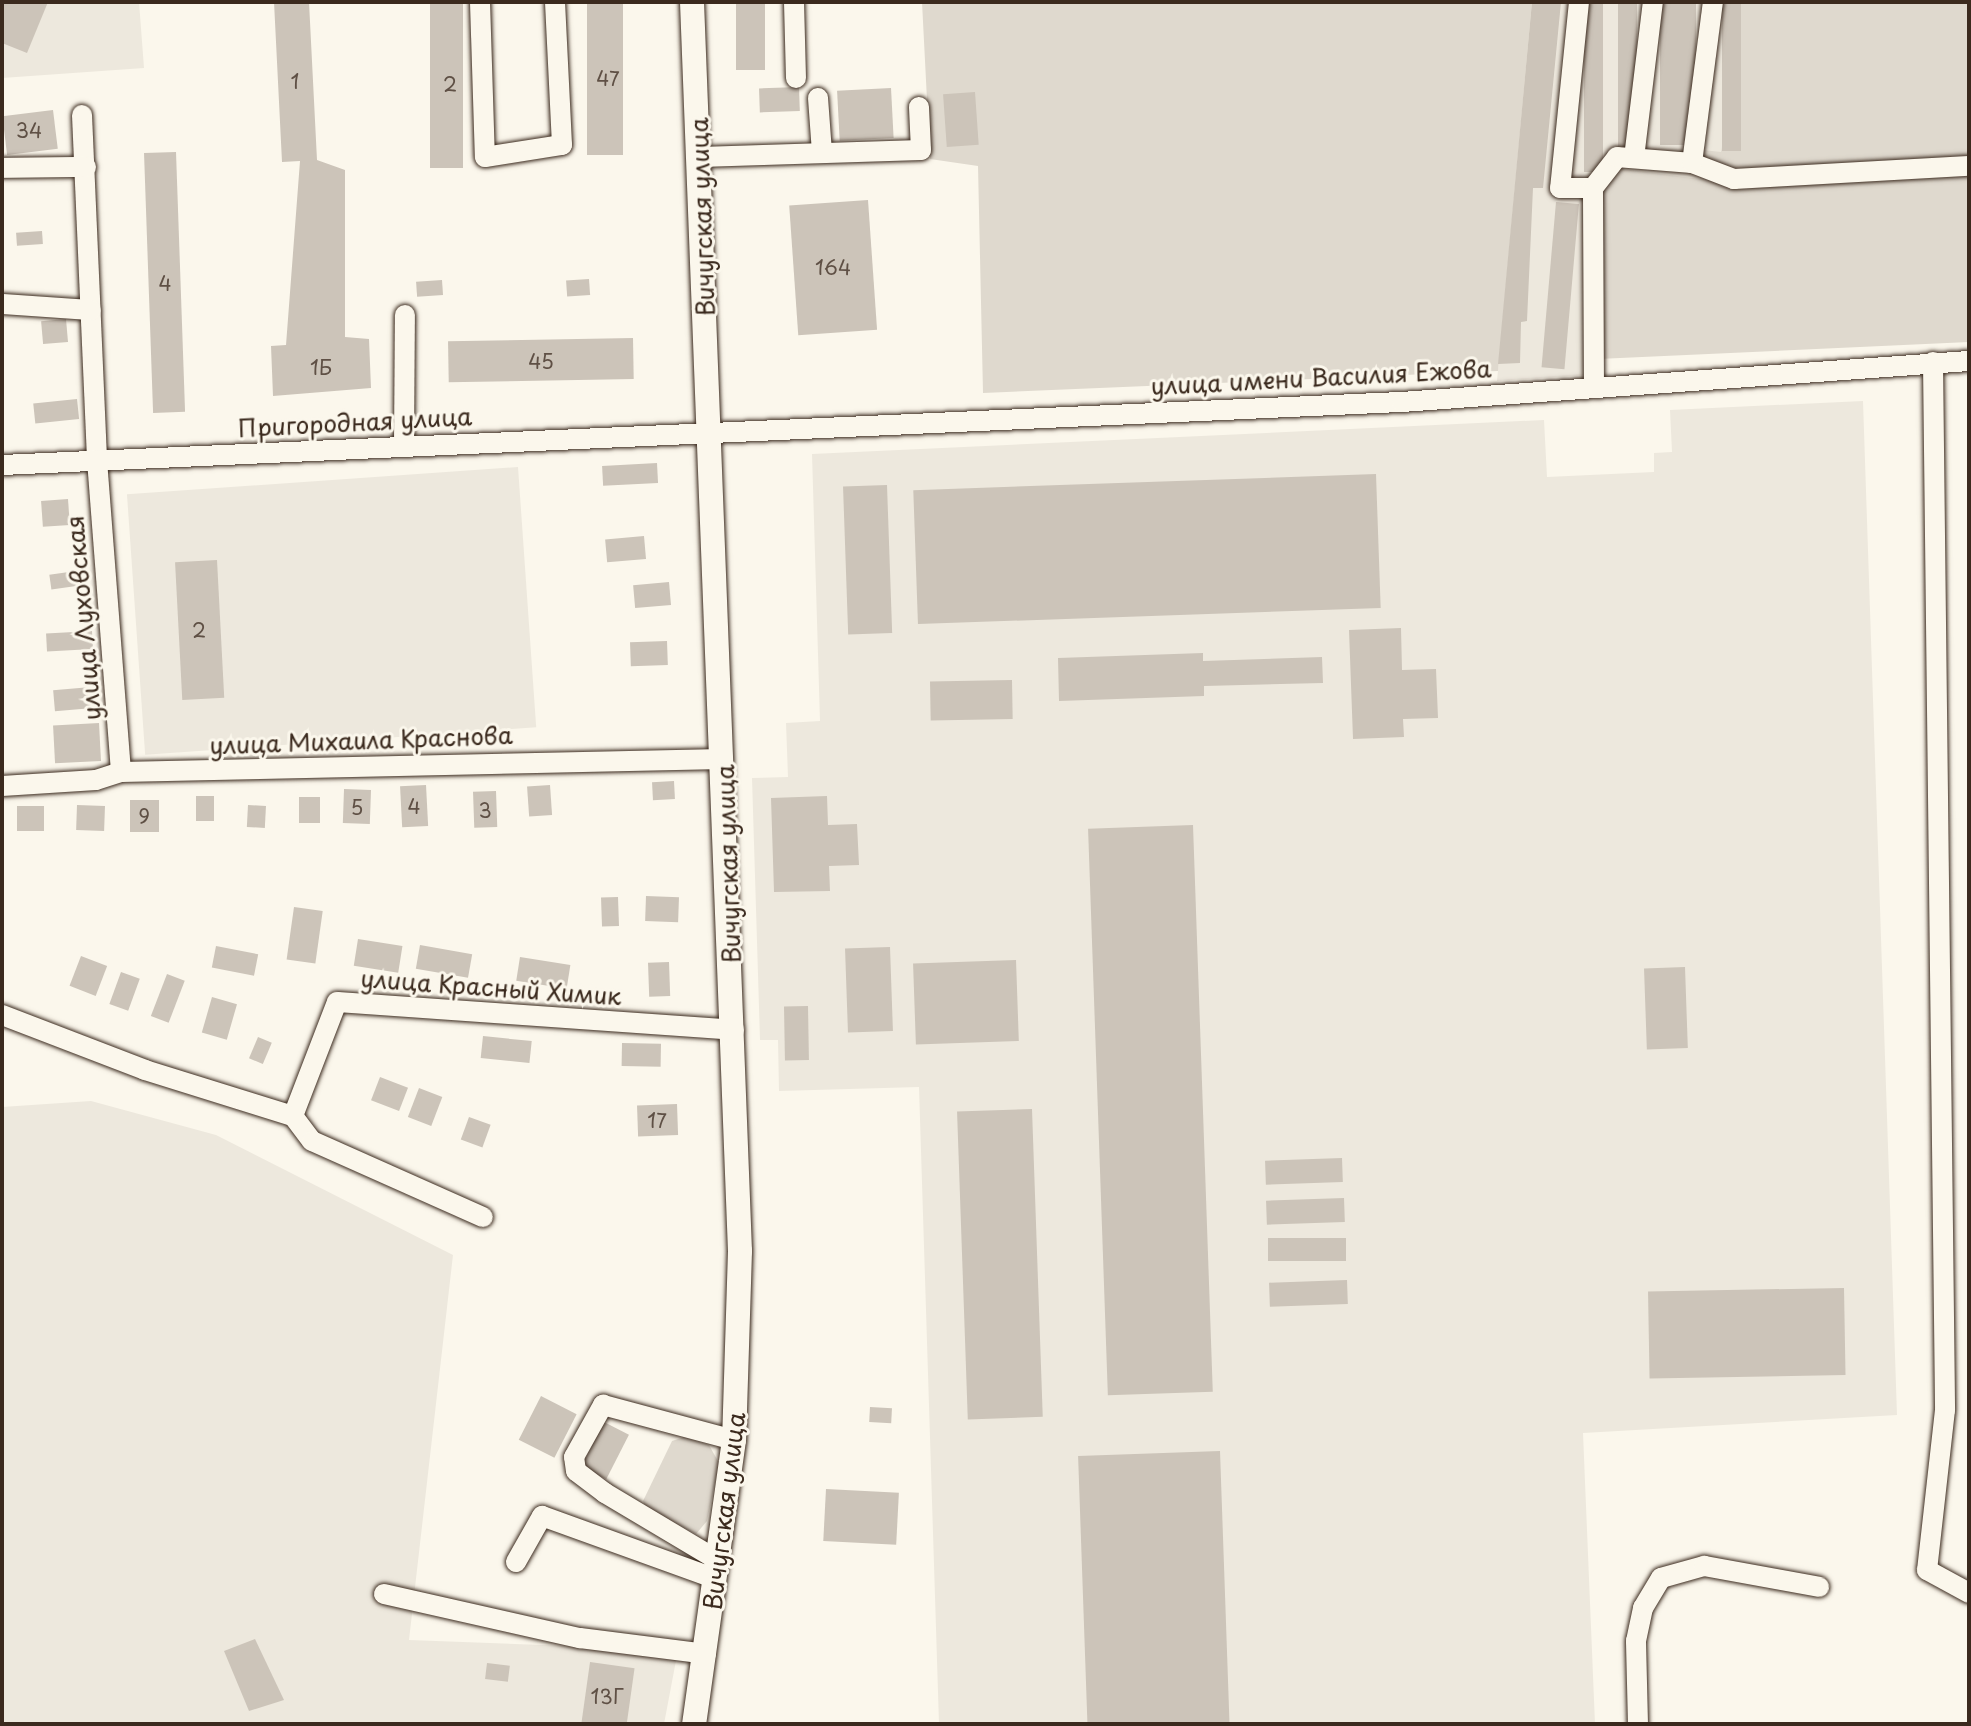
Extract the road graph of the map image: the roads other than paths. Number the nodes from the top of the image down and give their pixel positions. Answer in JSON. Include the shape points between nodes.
{"nodes":[{"id":1,"x":480,"y":2,"type":"edge"},
{"id":2,"x":555,"y":2,"type":"edge"},
{"id":3,"x":692,"y":2,"type":"edge"},
{"id":4,"x":794,"y":2,"type":"edge"},
{"id":5,"x":1579,"y":2,"type":"edge"},
{"id":6,"x":1653,"y":2,"type":"edge"},
{"id":7,"x":1713,"y":2,"type":"edge"},
{"id":8,"x":796,"y":78,"type":"dead end"},
{"id":9,"x":818,"y":98,"type":"dead end"},
{"id":10,"x":919,"y":107,"type":"dead end"},
{"id":11,"x":82,"y":115,"type":"dead end"},
{"id":12,"x":822,"y":153,"type":"junction"},
{"id":13,"x":700,"y":157,"type":"junction"},
{"id":14,"x":1634,"y":158,"type":"junction"},
{"id":15,"x":1692,"y":163,"type":"junction"},
{"id":16,"x":1969,"y":166,"type":"edge"},
{"id":17,"x":86,"y":167,"type":"junction"},
{"id":18,"x":2,"y":168,"type":"edge"},
{"id":19,"x":1593,"y":188,"type":"junction"},
{"id":20,"x":2,"y":304,"type":"edge"},
{"id":21,"x":91,"y":310,"type":"junction"},
{"id":22,"x":405,"y":315,"type":"dead end"},
{"id":23,"x":1969,"y":361,"type":"edge"},
{"id":24,"x":1933,"y":362,"type":"junction"},
{"id":25,"x":1594,"y":387,"type":"junction"},
{"id":26,"x":710,"y":430,"type":"junction"},
{"id":27,"x":404,"y":445,"type":"junction"},
{"id":28,"x":97,"y":460,"type":"junction"},
{"id":29,"x":2,"y":465,"type":"edge"},
{"id":30,"x":723,"y":759,"type":"junction"},
{"id":31,"x":121,"y":772,"type":"junction"},
{"id":32,"x":2,"y":786,"type":"edge"},
{"id":33,"x":2,"y":1015,"type":"edge"},
{"id":34,"x":734,"y":1030,"type":"junction"},
{"id":35,"x":293,"y":1116,"type":"junction"},
{"id":36,"x":483,"y":1217,"type":"dead end"},
{"id":37,"x":734,"y":1440,"type":"junction"},
{"id":38,"x":516,"y":1562,"type":"dead end"},
{"id":39,"x":717,"y":1570,"type":"junction"},
{"id":40,"x":1819,"y":1587,"type":"dead end"},
{"id":41,"x":1969,"y":1593,"type":"edge"},
{"id":42,"x":384,"y":1594,"type":"dead end"},
{"id":43,"x":706,"y":1654,"type":"junction"},
{"id":44,"x":694,"y":1724,"type":"edge"},
{"id":45,"x":1638,"y":1724,"type":"edge"}],
"edges":[{"from":1,"to":2,"type":"street","via":[[485,157],[562,145]]},
{"from":3,"to":13,"type":"main road","name":"Вичугская улица"},
{"from":4,"to":8,"type":"street"},
{"from":5,"to":19,"type":"street","via":[[1560,188]]},
{"from":6,"to":14,"type":"street"},
{"from":7,"to":15,"type":"street"},
{"from":9,"to":12,"type":"street"},
{"from":10,"to":12,"type":"street","via":[[921,150]]},
{"from":11,"to":17,"type":"street","name":"улица Луховская"},
{"from":12,"to":13,"type":"street"},
{"from":13,"to":26,"type":"main road","name":"Вичугская улица"},
{"from":14,"to":15,"type":"street"},
{"from":14,"to":19,"type":"street","via":[[1617,157]]},
{"from":15,"to":16,"type":"street","via":[[1734,179]]},
{"from":17,"to":18,"type":"street"},
{"from":17,"to":21,"type":"street","name":"улица Луховская"},
{"from":19,"to":25,"type":"street"},
{"from":20,"to":21,"type":"street"},
{"from":21,"to":28,"type":"street","name":"улица Луховская"},
{"from":22,"to":27,"type":"street"},
{"from":23,"to":24,"type":"street","name":"улица имени Василия Ежова"},
{"from":24,"to":25,"type":"street","name":"улица имени Василия Ежова"},
{"from":24,"to":41,"type":"street","via":[[1945,1410],[1927,1570]]},
{"from":25,"to":26,"type":"street","name":"улица имени Василия Ежова","via":[[1386,403]]},
{"from":26,"to":27,"type":"street","name":"Пригородная улица"},
{"from":26,"to":30,"type":"main road","name":"Вичугская улица"},
{"from":27,"to":28,"type":"street","name":"Пригородная улица"},
{"from":28,"to":29,"type":"street","name":"Пригородная улица"},
{"from":28,"to":31,"type":"street","name":"улица Луховская"},
{"from":30,"to":31,"type":"street","name":"улица Михаила Краснова"},
{"from":30,"to":34,"type":"main road","name":"Вичугская улица"},
{"from":31,"to":32,"type":"street","name":"улица Михаила Краснова","via":[[96,780]]},
{"from":33,"to":35,"type":"street","via":[[145,1070]]},
{"from":34,"to":35,"type":"street","name":"улица Красный Химик","via":[[337,1002]]},
{"from":34,"to":37,"type":"main road","name":"Вичугская улица","via":[[740,1283]]},
{"from":35,"to":36,"type":"street","via":[[312,1141]]},
{"from":37,"to":39,"type":"main road","name":"Вичугская улица"},
{"from":37,"to":39,"type":"street","via":[[603,1405],[574,1457],[576,1471]]},
{"from":38,"to":39,"type":"street","via":[[542,1516]]},
{"from":39,"to":43,"type":"main road","name":"Вичугская улица"},
{"from":40,"to":45,"type":"street","via":[[1704,1566],[1661,1578],[1643,1608],[1636,1641]]},
{"from":42,"to":43,"type":"street","via":[[580,1638]]},
{"from":43,"to":44,"type":"main road","name":"Вичугская улица"}]}
